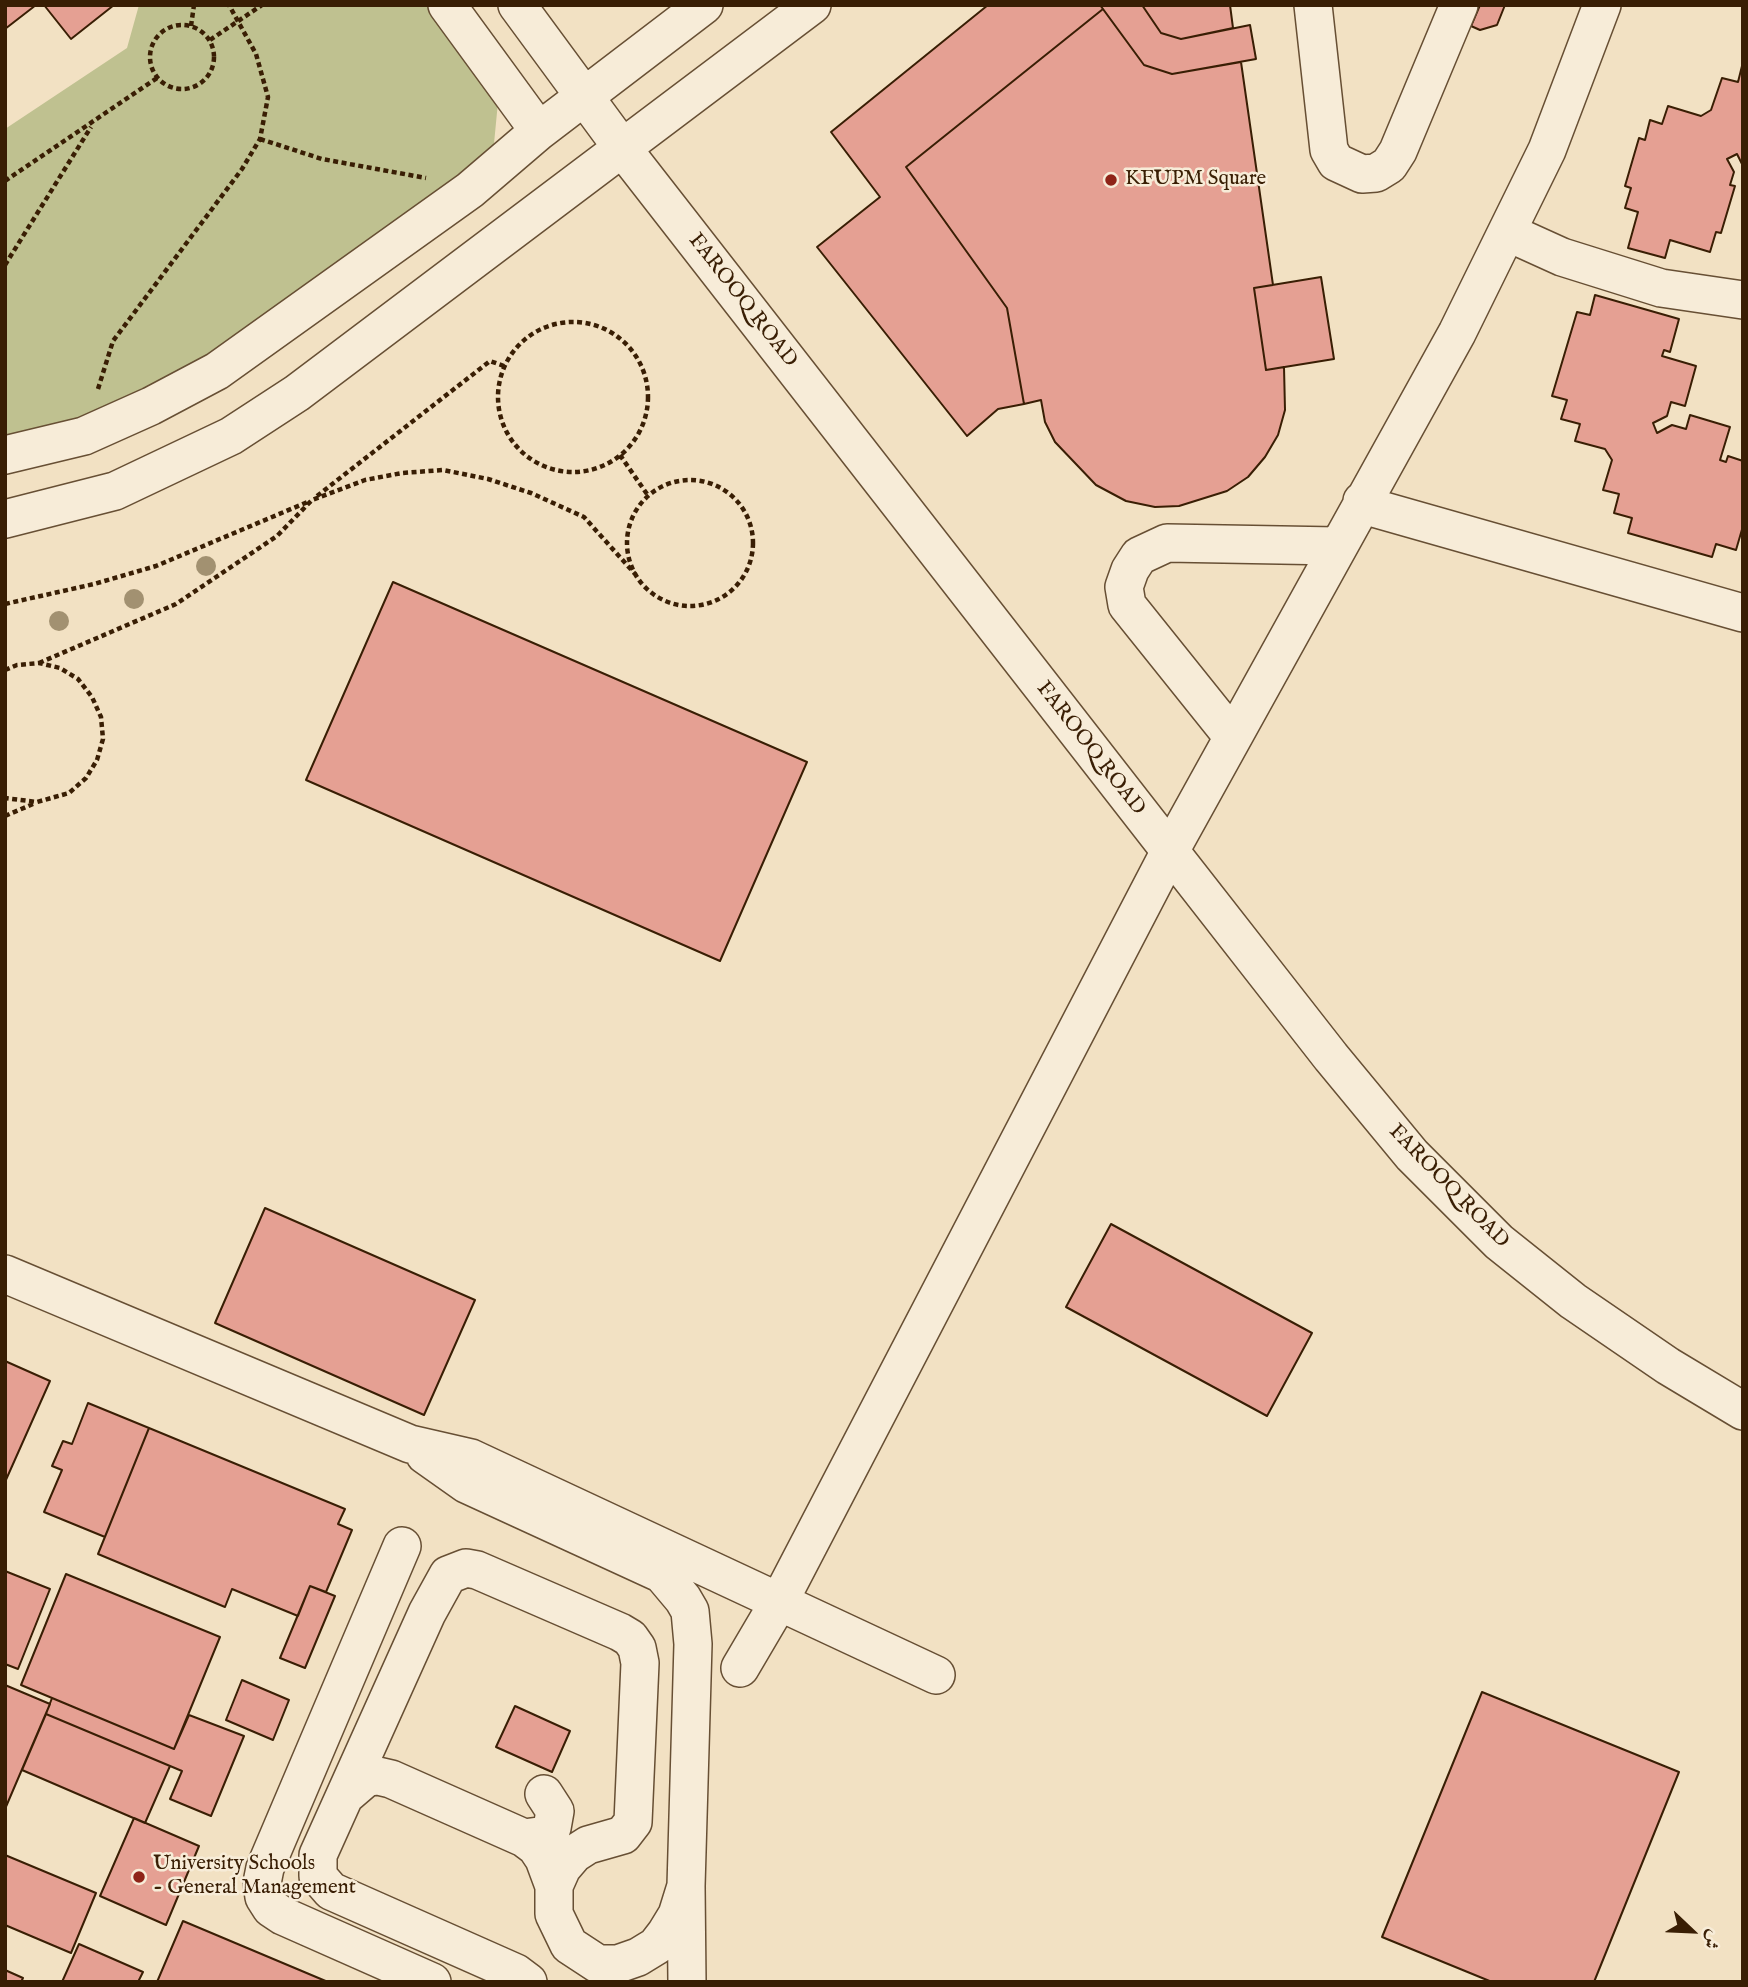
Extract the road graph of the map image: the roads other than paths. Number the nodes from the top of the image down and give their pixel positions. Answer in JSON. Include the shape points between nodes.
{"nodes":[{"id":1,"x":447,"y":5,"type":"edge"},
{"id":2,"x":517,"y":5,"type":"edge"},
{"id":3,"x":704,"y":5,"type":"edge"},
{"id":4,"x":812,"y":5,"type":"edge"},
{"id":5,"x":1313,"y":5,"type":"edge"},
{"id":6,"x":1459,"y":5,"type":"edge"},
{"id":7,"x":1602,"y":5,"type":"edge"},
{"id":8,"x":584,"y":96,"type":"junction"},
{"id":9,"x":539,"y":131,"type":"junction"},
{"id":10,"x":623,"y":149,"type":"junction"},
{"id":11,"x":1508,"y":233,"type":"junction"},
{"id":12,"x":1743,"y":300,"type":"edge"},
{"id":13,"x":5,"y":455,"type":"edge"},
{"id":14,"x":1362,"y":501,"type":"junction"},
{"id":15,"x":5,"y":519,"type":"edge"},
{"id":16,"x":1337,"y":545,"type":"junction"},
{"id":17,"x":1743,"y":613,"type":"edge"},
{"id":18,"x":1232,"y":736,"type":"junction"},
{"id":19,"x":1170,"y":851,"type":"junction"},
{"id":20,"x":5,"y":1274,"type":"edge"},
{"id":21,"x":1743,"y":1411,"type":"edge"},
{"id":22,"x":410,"y":1444,"type":"junction"},
{"id":23,"x":402,"y":1546,"type":"dead end"},
{"id":24,"x":780,"y":1601,"type":"junction"},
{"id":25,"x":740,"y":1668,"type":"dead end"},
{"id":26,"x":936,"y":1675,"type":"dead end"},
{"id":27,"x":544,"y":1794,"type":"dead end"},
{"id":28,"x":345,"y":1795,"type":"junction"},
{"id":29,"x":524,"y":1838,"type":"junction"},
{"id":30,"x":554,"y":1886,"type":"junction"},
{"id":31,"x":686,"y":1886,"type":"junction"},
{"id":32,"x":432,"y":1982,"type":"edge"},
{"id":33,"x":528,"y":1982,"type":"edge"},
{"id":34,"x":687,"y":1982,"type":"edge"}],
"edges":[{"from":1,"to":9,"type":"street"},
{"from":2,"to":8,"type":"street","name":"FAROOQ ROAD"},
{"from":3,"to":8,"type":"street"},
{"from":4,"to":10,"type":"street"},
{"from":5,"to":6,"type":"street","via":[[1329,150],[1336,162],[1362,174],[1377,173],[1398,151]]},
{"from":7,"to":11,"type":"street","via":[[1547,150]]},
{"from":8,"to":9,"type":"street"},
{"from":8,"to":10,"type":"street","name":"FAROOQ ROAD"},
{"from":9,"to":13,"type":"street","via":[[470,190],[217,371],[84,436]]},
{"from":10,"to":15,"type":"street","via":[[297,393],[231,436],[115,491]]},
{"from":10,"to":19,"type":"street","name":"FAROOQ ROAD"},
{"from":11,"to":12,"type":"street","via":[[1562,257],[1661,288]]},
{"from":11,"to":14,"type":"street"},
{"from":14,"to":16,"type":"street"},
{"from":14,"to":17,"type":"street"},
{"from":16,"to":18,"type":"street"},
{"from":16,"to":18,"type":"street","via":[[1167,543],[1139,556],[1130,570],[1124,587],[1127,605]]},
{"from":18,"to":19,"type":"street"},
{"from":19,"to":21,"type":"street","name":"FAROOQ ROAD","via":[[1412,1155],[1499,1242],[1584,1308]]},
{"from":19,"to":24,"type":"street"},
{"from":20,"to":22,"type":"street"},
{"from":22,"to":24,"type":"street","via":[[471,1458]]},
{"from":22,"to":31,"type":"street","via":[[466,1484],[662,1574],[683,1599],[690,1611],[694,1644]]},
{"from":23,"to":32,"type":"street","via":[[262,1883],[271,1908],[284,1916]]},
{"from":24,"to":25,"type":"street"},
{"from":24,"to":26,"type":"street"},
{"from":27,"to":29,"type":"street","via":[[555,1811],[552,1828],[546,1835]]},
{"from":28,"to":29,"type":"street","via":[[367,1777],[378,1776]]},
{"from":28,"to":30,"type":"street","via":[[448,1575],[466,1568],[477,1570],[621,1632],[637,1648],[640,1663],[633,1822],[623,1835],[574,1854]]},
{"from":28,"to":33,"type":"street","via":[[318,1855],[318,1876],[324,1885],[516,1972]]},
{"from":29,"to":30,"type":"street","via":[[544,1858]]},
{"from":30,"to":31,"type":"street","via":[[554,1913],[569,1945],[598,1964],[638,1958],[656,1946],[677,1915]]},
{"from":31,"to":34,"type":"street"}]}
